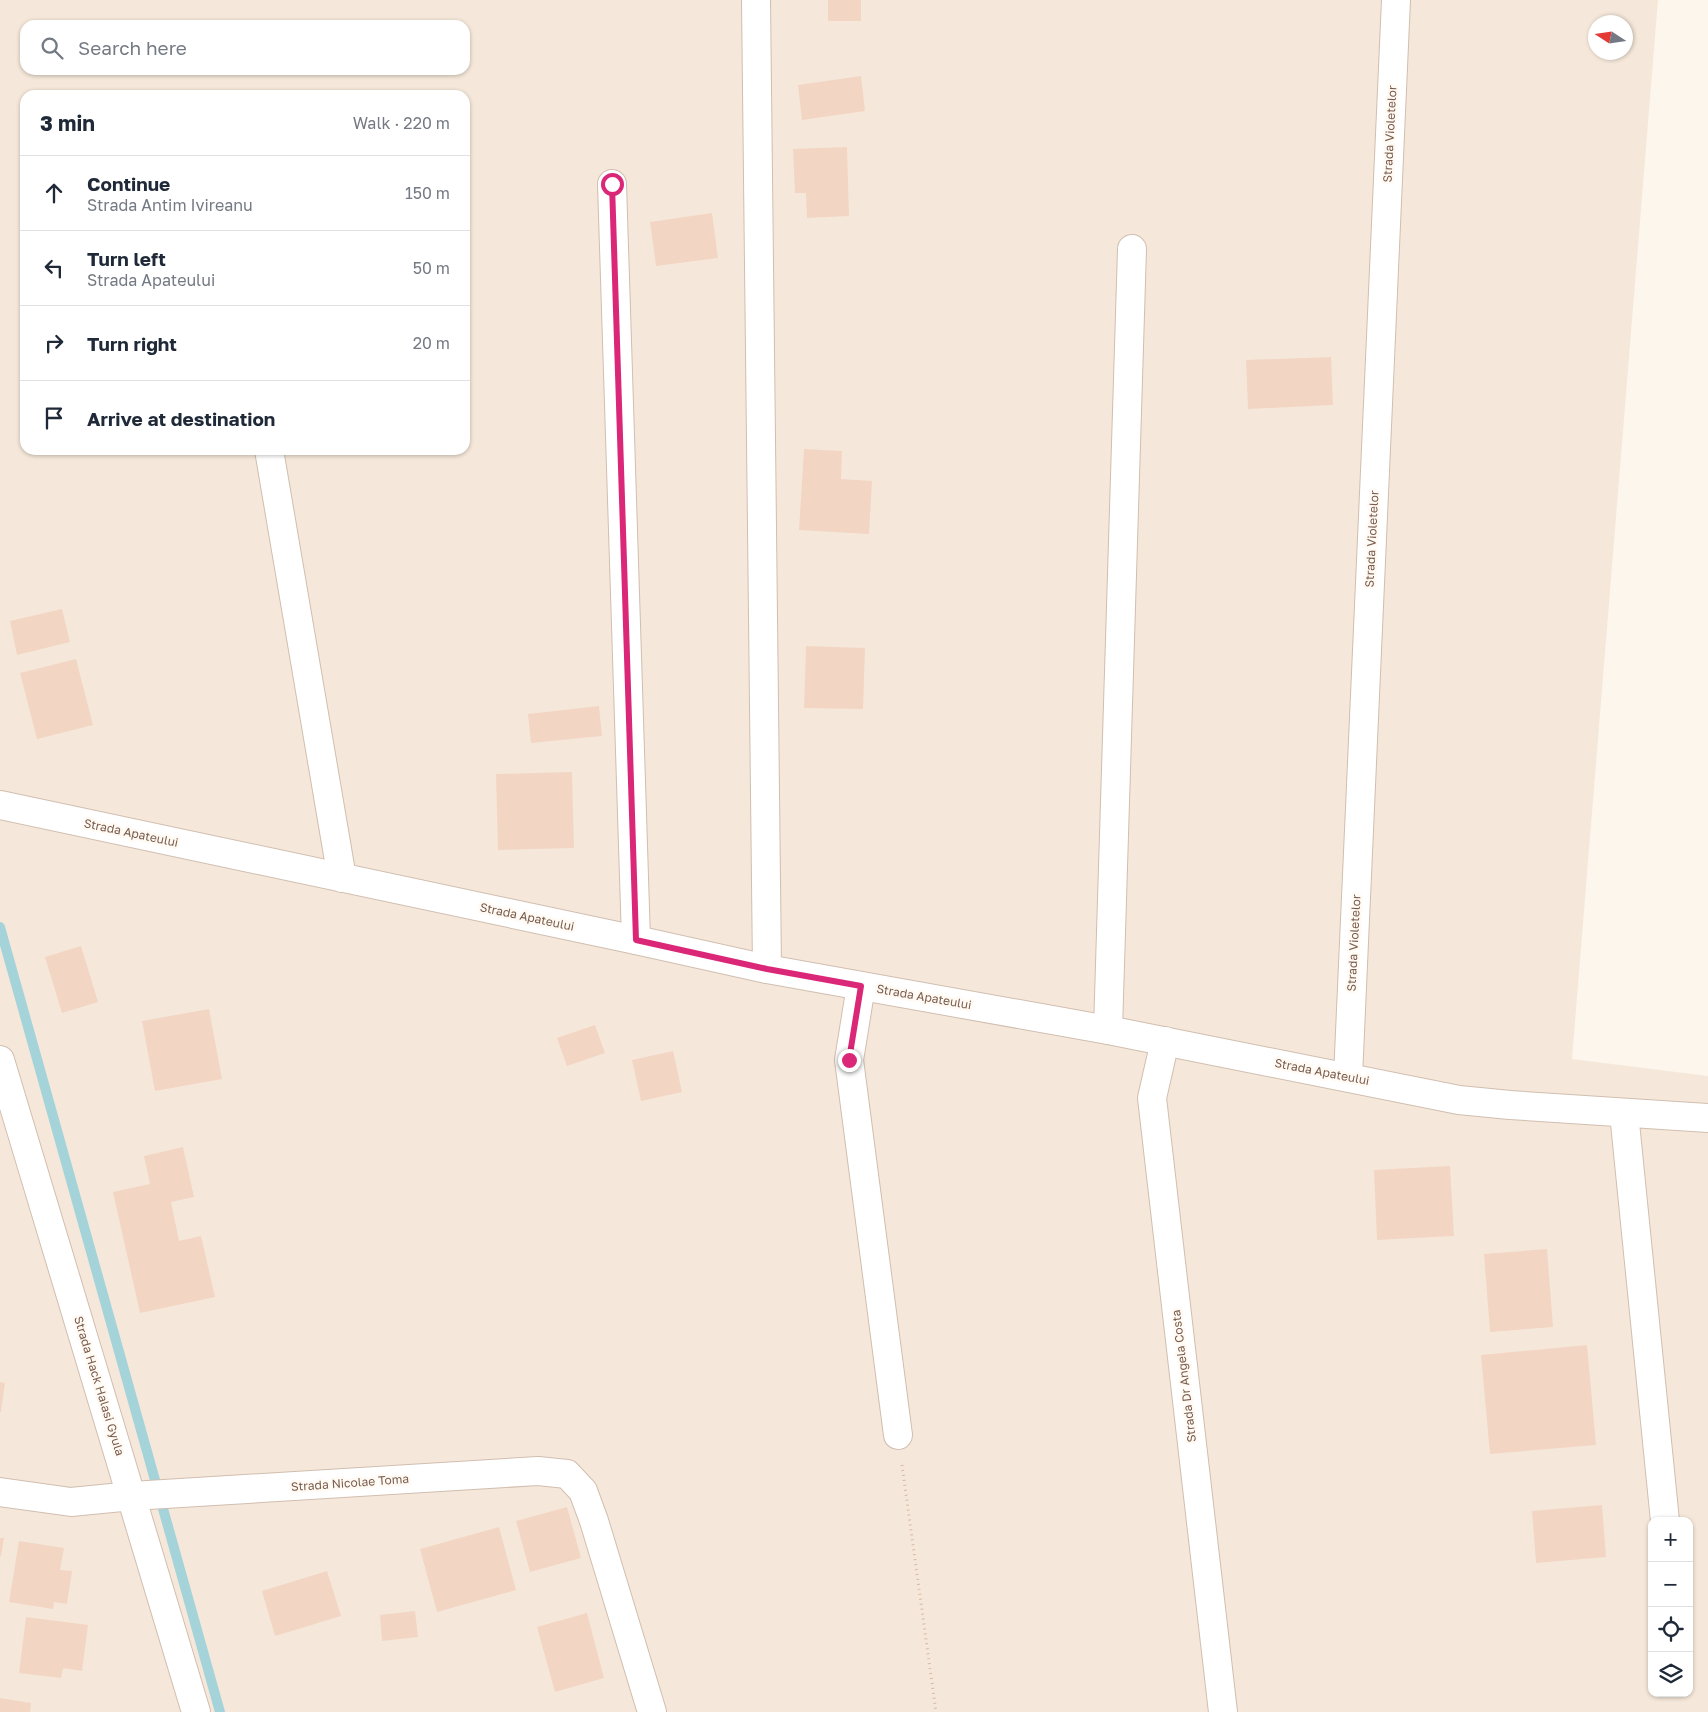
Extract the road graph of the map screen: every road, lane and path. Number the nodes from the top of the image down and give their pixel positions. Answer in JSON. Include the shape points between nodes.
{"nodes":[{"id":1,"x":756,"y":0,"type":"edge"},
{"id":2,"x":1396,"y":0,"type":"edge"},
{"id":3,"x":612,"y":184,"type":"dead end"},
{"id":4,"x":1132,"y":249,"type":"dead end"},
{"id":5,"x":270,"y":455,"type":"edge"},
{"id":6,"x":1,"y":801,"type":"edge"},
{"id":7,"x":342,"y":878,"type":"junction"},
{"id":8,"x":636,"y":940,"type":"junction"},
{"id":9,"x":767,"y":969,"type":"junction"},
{"id":10,"x":861,"y":986,"type":"junction"},
{"id":11,"x":1108,"y":1030,"type":"junction"},
{"id":12,"x":1165,"y":1041,"type":"junction"},
{"id":13,"x":0,"y":1060,"type":"edge"},
{"id":14,"x":1348,"y":1077,"type":"junction"},
{"id":15,"x":1624,"y":1113,"type":"junction"},
{"id":16,"x":1708,"y":1118,"type":"edge"},
{"id":17,"x":898,"y":1435,"type":"joint"},
{"id":18,"x":0,"y":1492,"type":"edge"},
{"id":19,"x":132,"y":1496,"type":"junction"},
{"id":20,"x":1665,"y":1517,"type":"edge"},
{"id":21,"x":196,"y":1712,"type":"edge"},
{"id":22,"x":652,"y":1712,"type":"edge"},
{"id":23,"x":936,"y":1712,"type":"edge"},
{"id":24,"x":1223,"y":1712,"type":"edge"}],
"edges":[{"from":1,"to":9,"type":"street"},
{"from":2,"to":14,"type":"street","name":"Strada Violetelor"},
{"from":3,"to":8,"type":"street"},
{"from":4,"to":11,"type":"street"},
{"from":5,"to":7,"type":"street"},
{"from":6,"to":7,"type":"street","name":"Strada Apateului"},
{"from":7,"to":8,"type":"street","name":"Strada Apateului"},
{"from":8,"to":9,"type":"street","name":"Strada Apateului"},
{"from":9,"to":10,"type":"street","name":"Strada Apateului"},
{"from":10,"to":11,"type":"street","name":"Strada Apateului"},
{"from":10,"to":17,"type":"street","via":[[849,1060]]},
{"from":11,"to":12,"type":"street","name":"Strada Apateului"},
{"from":12,"to":14,"type":"street","name":"Strada Apateului"},
{"from":12,"to":24,"type":"street","name":"Strada Dr Angela Costa","via":[[1152,1098]]},
{"from":13,"to":19,"type":"street","name":"Strada Hack Halasi Gyula"},
{"from":14,"to":15,"type":"street","name":"Strada Apateului","via":[[1459,1100]]},
{"from":15,"to":16,"type":"street","name":"Strada Apateului"},
{"from":15,"to":20,"type":"street"},
{"from":17,"to":23,"type":"path"},
{"from":18,"to":19,"type":"street","name":"Strada Nicolae Toma","via":[[71,1502]]},
{"from":19,"to":21,"type":"street","name":"Strada Hack Halasi Gyula"},
{"from":19,"to":22,"type":"street","name":"Strada Nicolae Toma","via":[[538,1472],[567,1474],[583,1491],[594,1521]]}]}
